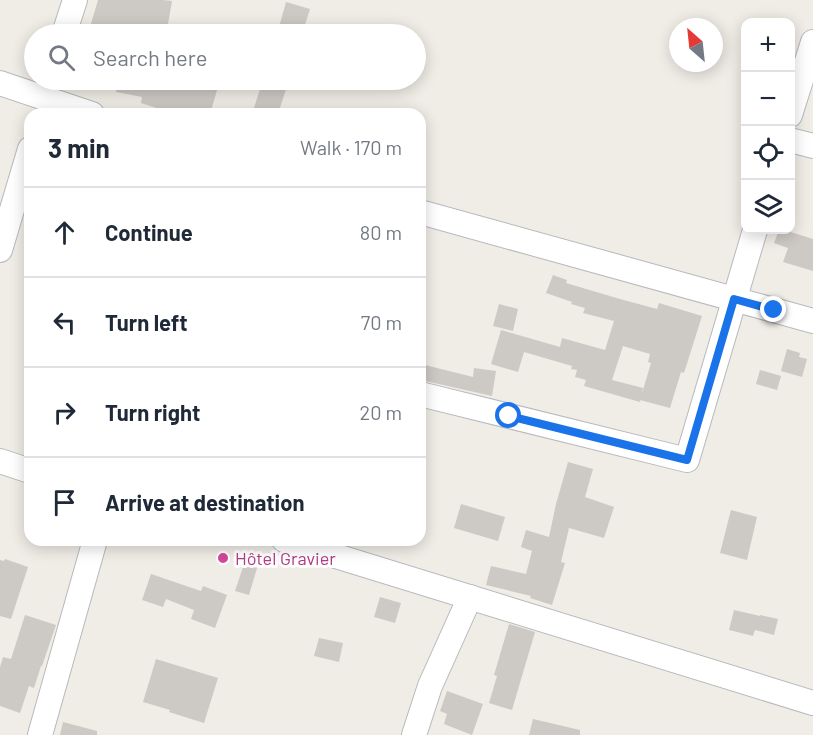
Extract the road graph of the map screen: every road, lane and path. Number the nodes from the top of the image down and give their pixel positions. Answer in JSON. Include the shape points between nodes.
{"nodes":[{"id":1,"x":75,"y":0,"type":"edge"},
{"id":2,"x":67,"y":24,"type":"edge"},
{"id":3,"x":813,"y":42,"type":"edge"},
{"id":4,"x":0,"y":83,"type":"edge"},
{"id":5,"x":45,"y":97,"type":"edge"},
{"id":6,"x":795,"y":99,"type":"edge"},
{"id":7,"x":75,"y":108,"type":"edge"},
{"id":8,"x":795,"y":141,"type":"edge"},
{"id":9,"x":813,"y":146,"type":"edge"},
{"id":10,"x":24,"y":169,"type":"edge"},
{"id":11,"x":426,"y":214,"type":"edge"},
{"id":12,"x":755,"y":234,"type":"edge"},
{"id":13,"x":0,"y":250,"type":"edge"},
{"id":14,"x":734,"y":299,"type":"junction"},
{"id":15,"x":813,"y":321,"type":"edge"},
{"id":16,"x":426,"y":395,"type":"edge"},
{"id":17,"x":0,"y":461,"type":"edge"},
{"id":18,"x":24,"y":469,"type":"edge"},
{"id":19,"x":93,"y":546,"type":"edge"},
{"id":20,"x":304,"y":546,"type":"edge"},
{"id":21,"x":471,"y":597,"type":"junction"},
{"id":22,"x":813,"y":703,"type":"edge"},
{"id":23,"x":40,"y":735,"type":"edge"},
{"id":24,"x":414,"y":735,"type":"edge"}],
"edges":[{"from":1,"to":2,"type":"street"},
{"from":3,"to":6,"type":"street"},
{"from":4,"to":5,"type":"street"},
{"from":5,"to":7,"type":"street"},
{"from":8,"to":9,"type":"street"},
{"from":10,"to":13,"type":"street"},
{"from":11,"to":14,"type":"street"},
{"from":12,"to":14,"type":"street"},
{"from":14,"to":15,"type":"street"},
{"from":14,"to":16,"type":"street","via":[[687,460]]},
{"from":17,"to":18,"type":"street"},
{"from":19,"to":23,"type":"street"},
{"from":20,"to":21,"type":"street"},
{"from":21,"to":22,"type":"street"},
{"from":21,"to":24,"type":"street","via":[[430,686]]}]}
